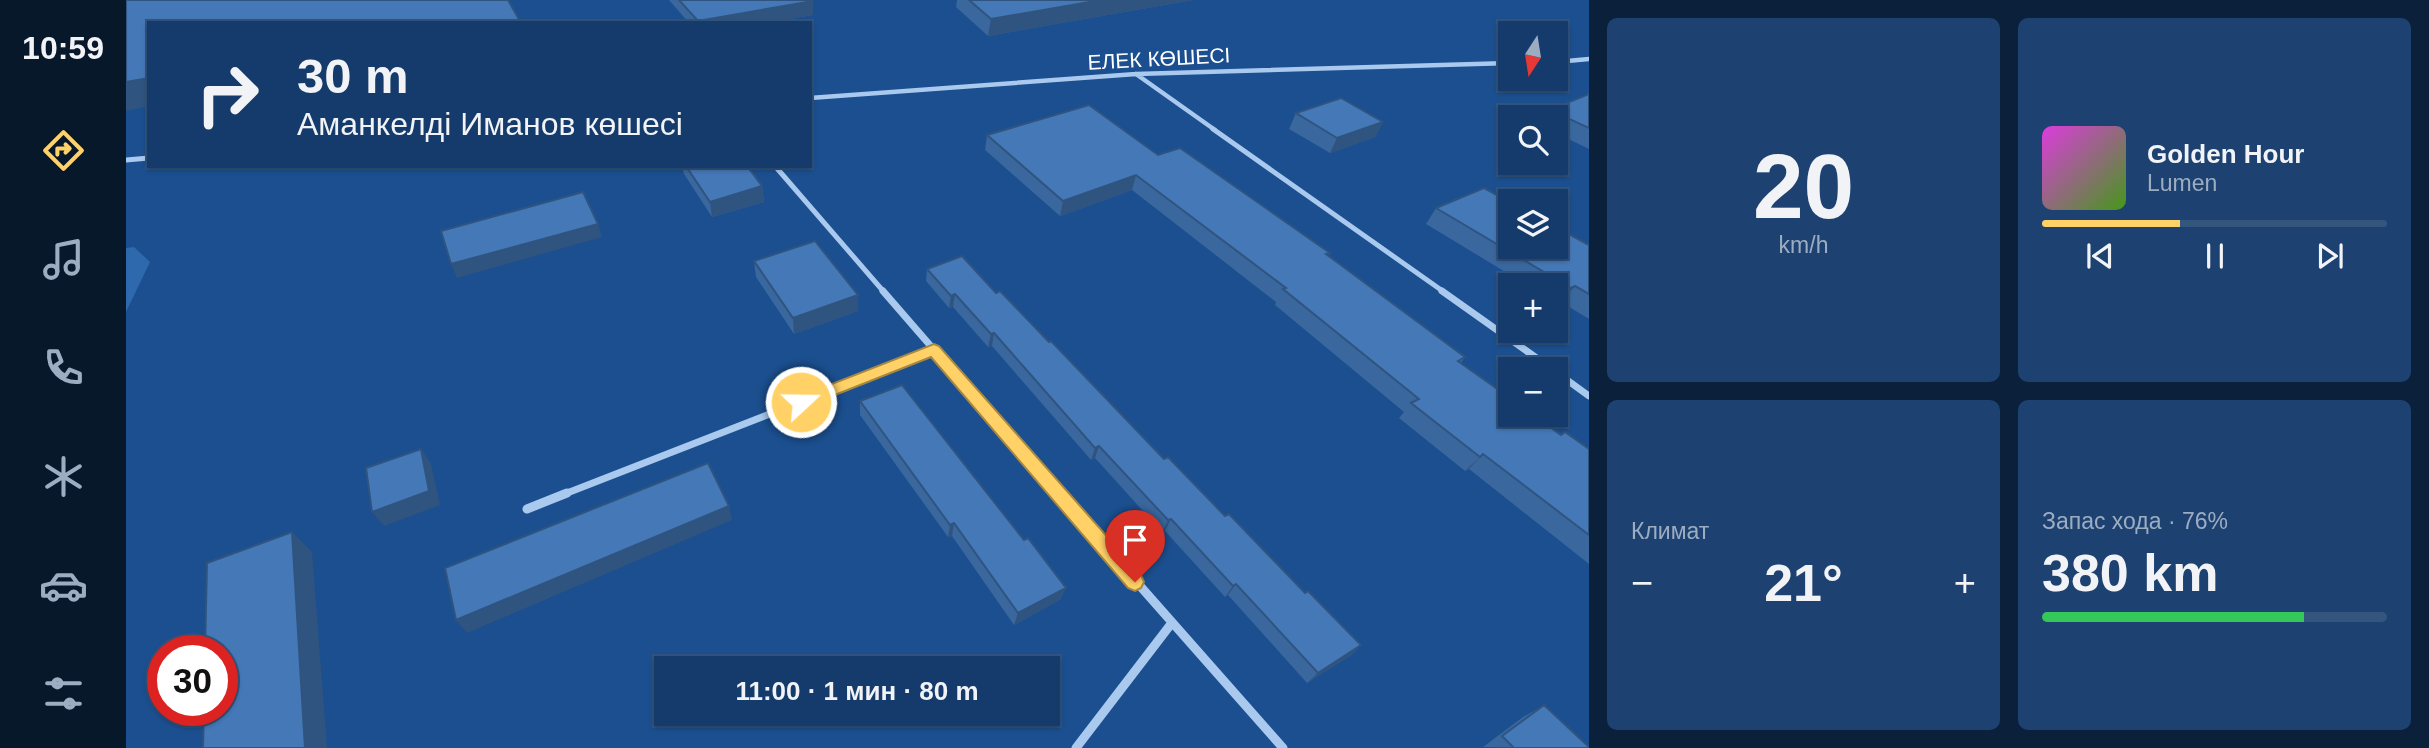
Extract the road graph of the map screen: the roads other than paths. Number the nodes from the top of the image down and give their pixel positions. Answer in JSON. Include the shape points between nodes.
{"nodes":[{"id":1,"x":1589,"y":59,"type":"edge"},
{"id":2,"x":1568,"y":61,"type":"edge"},
{"id":3,"x":1576,"y":61,"type":"junction"},
{"id":4,"x":1498,"y":63,"type":"edge"},
{"id":5,"x":1589,"y":67,"type":"edge"},
{"id":6,"x":1136,"y":74,"type":"junction"},
{"id":7,"x":812,"y":98,"type":"edge"},
{"id":8,"x":147,"y":158,"type":"edge"},
{"id":9,"x":126,"y":160,"type":"edge"},
{"id":10,"x":777,"y":168,"type":"edge"},
{"id":11,"x":934,"y":350,"type":"junction"},
{"id":12,"x":1534,"y":357,"type":"edge"},
{"id":13,"x":1568,"y":381,"type":"edge"},
{"id":14,"x":1589,"y":396,"type":"edge"},
{"id":15,"x":527,"y":509,"type":"dead end"},
{"id":16,"x":1171,"y":624,"type":"junction"},
{"id":17,"x":1076,"y":748,"type":"edge"},
{"id":18,"x":1283,"y":748,"type":"edge"}],
"edges":[{"from":1,"to":3,"type":"street"},
{"from":2,"to":3,"type":"street"},
{"from":3,"to":5,"type":"street"},
{"from":4,"to":6,"type":"street","name":"ЕЛЕК КӨШЕСІ"},
{"from":6,"to":7,"type":"street","name":"ЕЛЕК КӨШЕСІ"},
{"from":6,"to":12,"type":"street"},
{"from":8,"to":9,"type":"street"},
{"from":10,"to":11,"type":"street"},
{"from":11,"to":15,"type":"street"},
{"from":11,"to":16,"type":"street"},
{"from":13,"to":14,"type":"street"},
{"from":16,"to":17,"type":"street"},
{"from":16,"to":18,"type":"street"}]}
